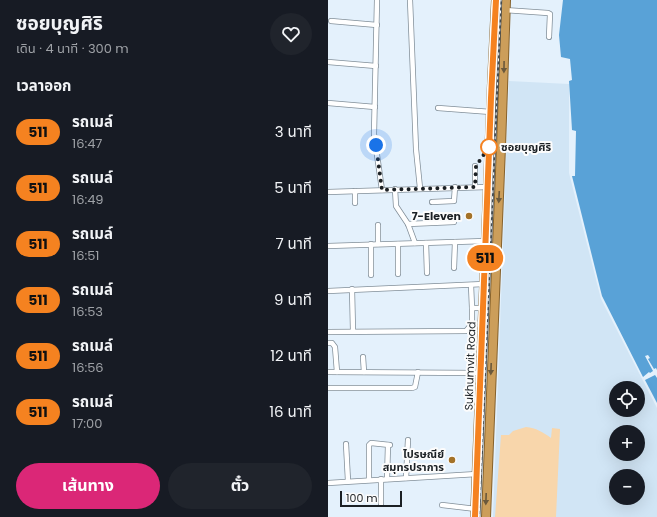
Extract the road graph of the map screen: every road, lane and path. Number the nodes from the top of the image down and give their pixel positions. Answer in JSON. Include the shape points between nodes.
{"nodes":[{"id":1,"x":377,"y":0,"type":"edge"},
{"id":2,"x":410,"y":0,"type":"edge"},
{"id":3,"x":496,"y":0,"type":"edge"},
{"id":4,"x":506,"y":0,"type":"edge"},
{"id":5,"x":506,"y":10,"type":"junction"},
{"id":6,"x":331,"y":21,"type":"dead end"},
{"id":7,"x":377,"y":25,"type":"junction"},
{"id":8,"x":549,"y":37,"type":"dead end"},
{"id":9,"x":494,"y":45,"type":"junction"},
{"id":10,"x":505,"y":45,"type":"junction"},
{"id":11,"x":328,"y":62,"type":"edge"},
{"id":12,"x":376,"y":66,"type":"junction"},
{"id":13,"x":328,"y":103,"type":"edge"},
{"id":14,"x":375,"y":107,"type":"junction"},
{"id":15,"x":438,"y":108,"type":"dead end"},
{"id":16,"x":490,"y":112,"type":"junction"},
{"id":17,"x":476,"y":166,"type":"dead end"},
{"id":18,"x":475,"y":187,"type":"junction"},
{"id":19,"x":488,"y":187,"type":"junction"},
{"id":20,"x":420,"y":188,"type":"junction"},
{"id":21,"x":455,"y":188,"type":"junction"},
{"id":22,"x":395,"y":189,"type":"junction"},
{"id":23,"x":382,"y":190,"type":"junction"},
{"id":24,"x":355,"y":191,"type":"junction"},
{"id":25,"x":328,"y":192,"type":"edge"},
{"id":26,"x":432,"y":202,"type":"dead end"},
{"id":27,"x":355,"y":203,"type":"dead end"},
{"id":28,"x":454,"y":222,"type":"dead end"},
{"id":29,"x":408,"y":224,"type":"junction"},
{"id":30,"x":378,"y":225,"type":"dead end"},
{"id":31,"x":486,"y":241,"type":"junction"},
{"id":32,"x":455,"y":242,"type":"junction"},
{"id":33,"x":415,"y":243,"type":"junction"},
{"id":34,"x":426,"y":243,"type":"junction"},
{"id":35,"x":371,"y":244,"type":"junction"},
{"id":36,"x":378,"y":244,"type":"junction"},
{"id":37,"x":398,"y":244,"type":"junction"},
{"id":38,"x":328,"y":246,"type":"edge"},
{"id":39,"x":454,"y":268,"type":"dead end"},
{"id":40,"x":427,"y":273,"type":"dead end"},
{"id":41,"x":398,"y":274,"type":"dead end"},
{"id":42,"x":371,"y":275,"type":"dead end"},
{"id":43,"x":484,"y":284,"type":"junction"},
{"id":44,"x":471,"y":285,"type":"junction"},
{"id":45,"x":352,"y":289,"type":"junction"},
{"id":46,"x":328,"y":291,"type":"edge"},
{"id":47,"x":472,"y":308,"type":"junction"},
{"id":48,"x":483,"y":308,"type":"junction"},
{"id":49,"x":353,"y":331,"type":"junction"},
{"id":50,"x":328,"y":332,"type":"edge"},
{"id":51,"x":493,"y":335,"type":"junction"},
{"id":52,"x":328,"y":343,"type":"edge"},
{"id":53,"x":481,"y":344,"type":"junction"},
{"id":54,"x":492,"y":352,"type":"junction"},
{"id":55,"x":363,"y":357,"type":"dead end"},
{"id":56,"x":328,"y":372,"type":"edge"},
{"id":57,"x":337,"y":372,"type":"junction"},
{"id":58,"x":364,"y":372,"type":"junction"},
{"id":59,"x":418,"y":372,"type":"junction"},
{"id":60,"x":481,"y":372,"type":"junction"},
{"id":61,"x":328,"y":388,"type":"edge"},
{"id":62,"x":408,"y":440,"type":"dead end"},
{"id":63,"x":346,"y":444,"type":"dead end"},
{"id":64,"x":477,"y":474,"type":"junction"},
{"id":65,"x":406,"y":478,"type":"junction"},
{"id":66,"x":381,"y":479,"type":"junction"},
{"id":67,"x":387,"y":479,"type":"junction"},
{"id":68,"x":369,"y":480,"type":"junction"},
{"id":69,"x":348,"y":481,"type":"junction"},
{"id":70,"x":328,"y":483,"type":"edge"},
{"id":71,"x":381,"y":504,"type":"dead end"},
{"id":72,"x":442,"y":505,"type":"dead end"},
{"id":73,"x":476,"y":513,"type":"edge"},
{"id":74,"x":486,"y":517,"type":"edge"}],
"edges":[{"from":1,"to":7,"type":"street"},
{"from":2,"to":20,"type":"street","via":[[415,142]]},
{"from":3,"to":9,"type":"highway","name":"Sukhumvit Road"},
{"from":4,"to":5,"type":"highway","name":"Sukhumvit Road"},
{"from":5,"to":8,"type":"street","via":[[548,12]]},
{"from":5,"to":10,"type":"highway","name":"Sukhumvit Road"},
{"from":6,"to":7,"type":"street"},
{"from":7,"to":12,"type":"street"},
{"from":9,"to":10,"type":"highway"},
{"from":9,"to":16,"type":"highway","name":"Sukhumvit Road"},
{"from":10,"to":51,"type":"highway","name":"Sukhumvit Road","one_way":true},
{"from":11,"to":12,"type":"street"},
{"from":12,"to":14,"type":"street"},
{"from":13,"to":14,"type":"street"},
{"from":14,"to":23,"type":"street","via":[[374,134]]},
{"from":15,"to":16,"type":"street"},
{"from":16,"to":19,"type":"highway","name":"Sukhumvit Road"},
{"from":17,"to":18,"type":"street"},
{"from":18,"to":19,"type":"street"},
{"from":18,"to":21,"type":"street"},
{"from":19,"to":31,"type":"highway","name":"Sukhumvit Road"},
{"from":20,"to":21,"type":"street"},
{"from":20,"to":22,"type":"street"},
{"from":21,"to":26,"type":"street","via":[[454,201]]},
{"from":22,"to":23,"type":"street"},
{"from":22,"to":29,"type":"street","via":[[396,206]]},
{"from":23,"to":24,"type":"street"},
{"from":24,"to":25,"type":"street"},
{"from":24,"to":27,"type":"street"},
{"from":28,"to":29,"type":"street"},
{"from":29,"to":33,"type":"street"},
{"from":30,"to":36,"type":"street"},
{"from":31,"to":32,"type":"street"},
{"from":31,"to":43,"type":"highway","name":"Sukhumvit Road"},
{"from":32,"to":34,"type":"street"},
{"from":32,"to":39,"type":"street"},
{"from":33,"to":34,"type":"street"},
{"from":33,"to":37,"type":"street"},
{"from":34,"to":40,"type":"street"},
{"from":35,"to":36,"type":"street"},
{"from":35,"to":38,"type":"street"},
{"from":35,"to":42,"type":"street"},
{"from":36,"to":37,"type":"street"},
{"from":37,"to":41,"type":"street"},
{"from":43,"to":44,"type":"street"},
{"from":43,"to":48,"type":"highway","name":"Sukhumvit Road"},
{"from":44,"to":45,"type":"street"},
{"from":44,"to":47,"type":"street"},
{"from":45,"to":46,"type":"street"},
{"from":45,"to":49,"type":"street"},
{"from":47,"to":48,"type":"street"},
{"from":47,"to":49,"type":"street","via":[[472,324],[466,331]]},
{"from":48,"to":53,"type":"highway","name":"Sukhumvit Road"},
{"from":49,"to":50,"type":"street"},
{"from":51,"to":53,"type":"highway"},
{"from":51,"to":54,"type":"highway","name":"Sukhumvit Road"},
{"from":52,"to":57,"type":"street","via":[[335,347]]},
{"from":53,"to":54,"type":"highway"},
{"from":53,"to":60,"type":"highway","name":"Sukhumvit Road"},
{"from":54,"to":74,"type":"highway","name":"Sukhumvit Road","one_way":true},
{"from":55,"to":58,"type":"street"},
{"from":56,"to":57,"type":"street"},
{"from":57,"to":58,"type":"street"},
{"from":58,"to":59,"type":"street"},
{"from":59,"to":60,"type":"street"},
{"from":59,"to":61,"type":"street","via":[[415,387],[412,388]]},
{"from":60,"to":64,"type":"highway","name":"Sukhumvit Road"},
{"from":62,"to":65,"type":"street"},
{"from":63,"to":69,"type":"street"},
{"from":64,"to":65,"type":"street"},
{"from":64,"to":73,"type":"highway","name":"Sukhumvit Road"},
{"from":65,"to":67,"type":"street"},
{"from":66,"to":67,"type":"street"},
{"from":66,"to":68,"type":"street"},
{"from":66,"to":71,"type":"street"},
{"from":67,"to":68,"type":"street","via":[[389,445],[371,443]]},
{"from":68,"to":69,"type":"street"},
{"from":69,"to":70,"type":"street"},
{"from":72,"to":73,"type":"street"}]}
